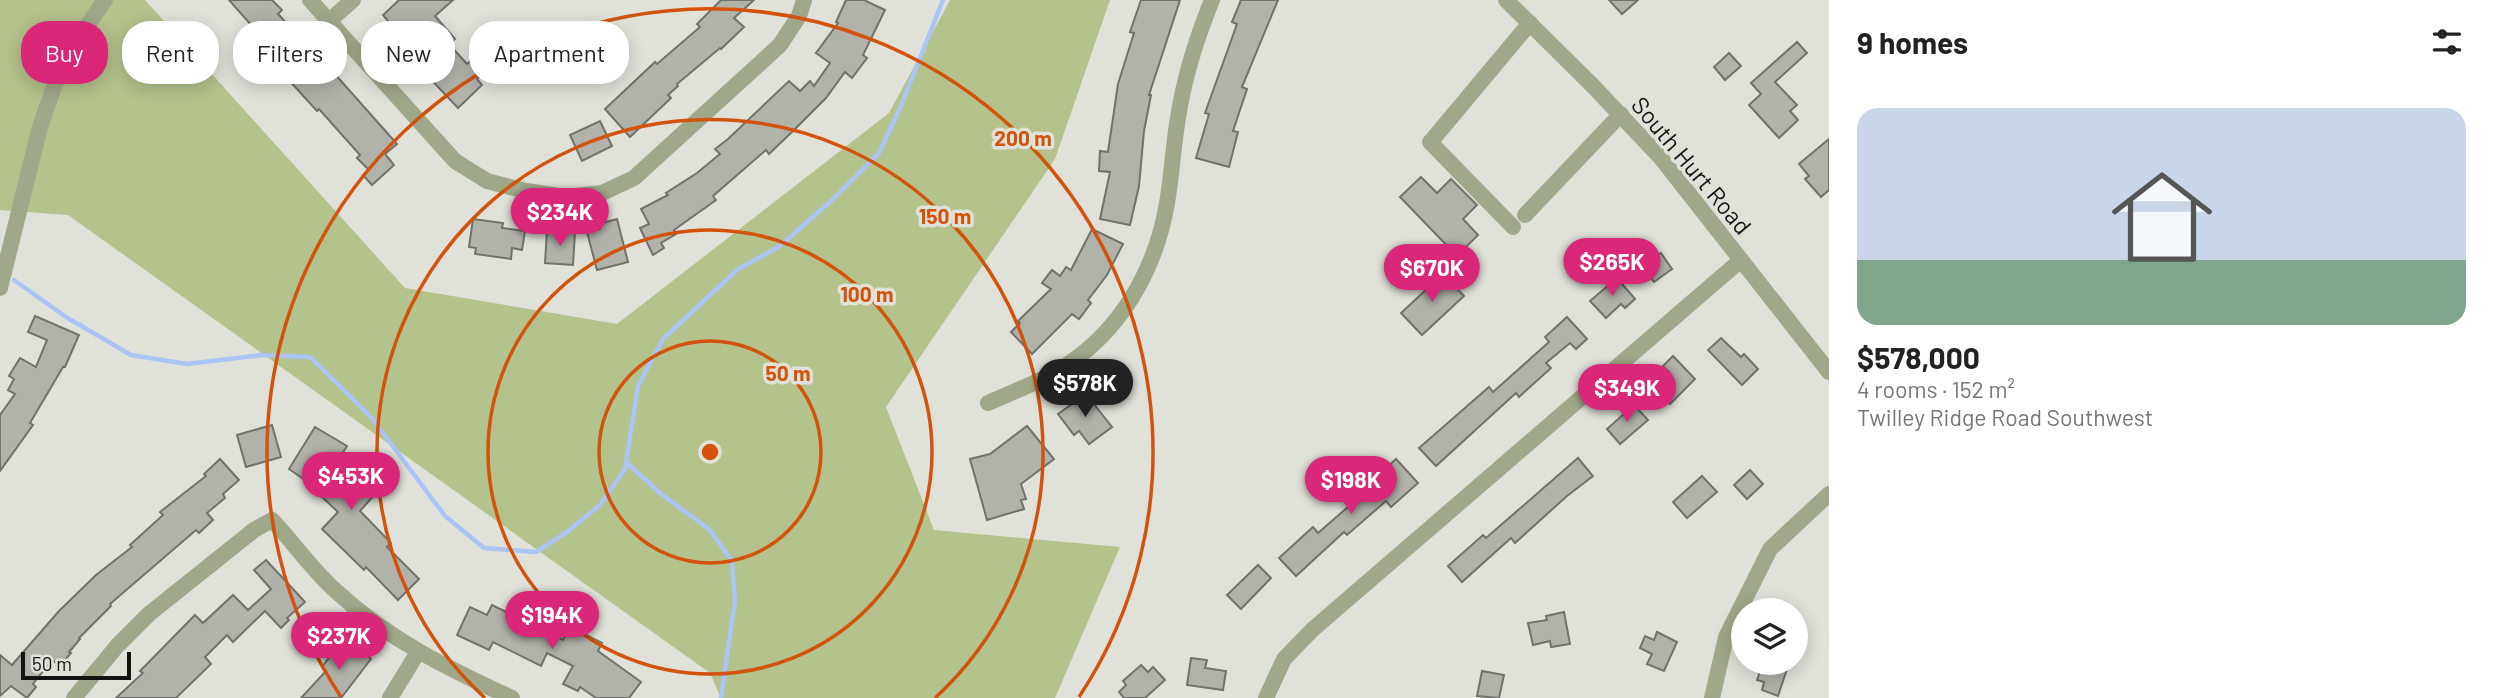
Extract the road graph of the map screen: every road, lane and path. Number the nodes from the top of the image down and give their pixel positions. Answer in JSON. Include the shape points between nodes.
{"nodes":[{"id":1,"x":105,"y":0,"type":"edge"},
{"id":2,"x":310,"y":0,"type":"edge"},
{"id":3,"x":353,"y":0,"type":"edge"},
{"id":4,"x":804,"y":0,"type":"edge"},
{"id":5,"x":1212,"y":0,"type":"edge"},
{"id":6,"x":1506,"y":0,"type":"edge"},
{"id":7,"x":329,"y":21,"type":"joint"},
{"id":8,"x":1530,"y":23,"type":"junction"},
{"id":9,"x":347,"y":41,"type":"edge"},
{"id":10,"x":1620,"y":114,"type":"junction"},
{"id":11,"x":1525,"y":215,"type":"dead end"},
{"id":12,"x":1513,"y":227,"type":"dead end"},
{"id":13,"x":1741,"y":260,"type":"junction"},
{"id":14,"x":0,"y":288,"type":"edge"},
{"id":15,"x":1829,"y":372,"type":"edge"},
{"id":16,"x":988,"y":403,"type":"dead end"},
{"id":17,"x":1829,"y":494,"type":"edge"},
{"id":18,"x":418,"y":652,"type":"junction"},
{"id":19,"x":74,"y":698,"type":"edge"},
{"id":20,"x":390,"y":698,"type":"edge"},
{"id":21,"x":512,"y":698,"type":"edge"},
{"id":22,"x":1266,"y":698,"type":"edge"},
{"id":23,"x":1712,"y":698,"type":"edge"}],
"edges":[{"from":1,"to":14,"type":"street","via":[[55,84]]},
{"from":2,"to":7,"type":"street"},
{"from":3,"to":7,"type":"street"},
{"from":4,"to":9,"type":"street","via":[[780,45],[634,178],[602,192],[566,197],[487,181],[456,161]]},
{"from":5,"to":16,"type":"street","via":[[1178,116],[1161,234],[1136,293],[1079,357],[1050,376]]},
{"from":6,"to":8,"type":"street","name":"South Hurt Road"},
{"from":8,"to":10,"type":"street","name":"South Hurt Road"},
{"from":8,"to":12,"type":"street","via":[[1432,141]]},
{"from":10,"to":11,"type":"street"},
{"from":10,"to":13,"type":"street","name":"South Hurt Road"},
{"from":13,"to":15,"type":"street","name":"South Hurt Road"},
{"from":13,"to":22,"type":"street","via":[[1312,631],[1284,659]]},
{"from":17,"to":23,"type":"street","via":[[1770,549],[1726,637]]},
{"from":18,"to":19,"type":"street","via":[[334,590],[272,520],[149,614]]},
{"from":18,"to":20,"type":"street"},
{"from":18,"to":21,"type":"street"}]}
